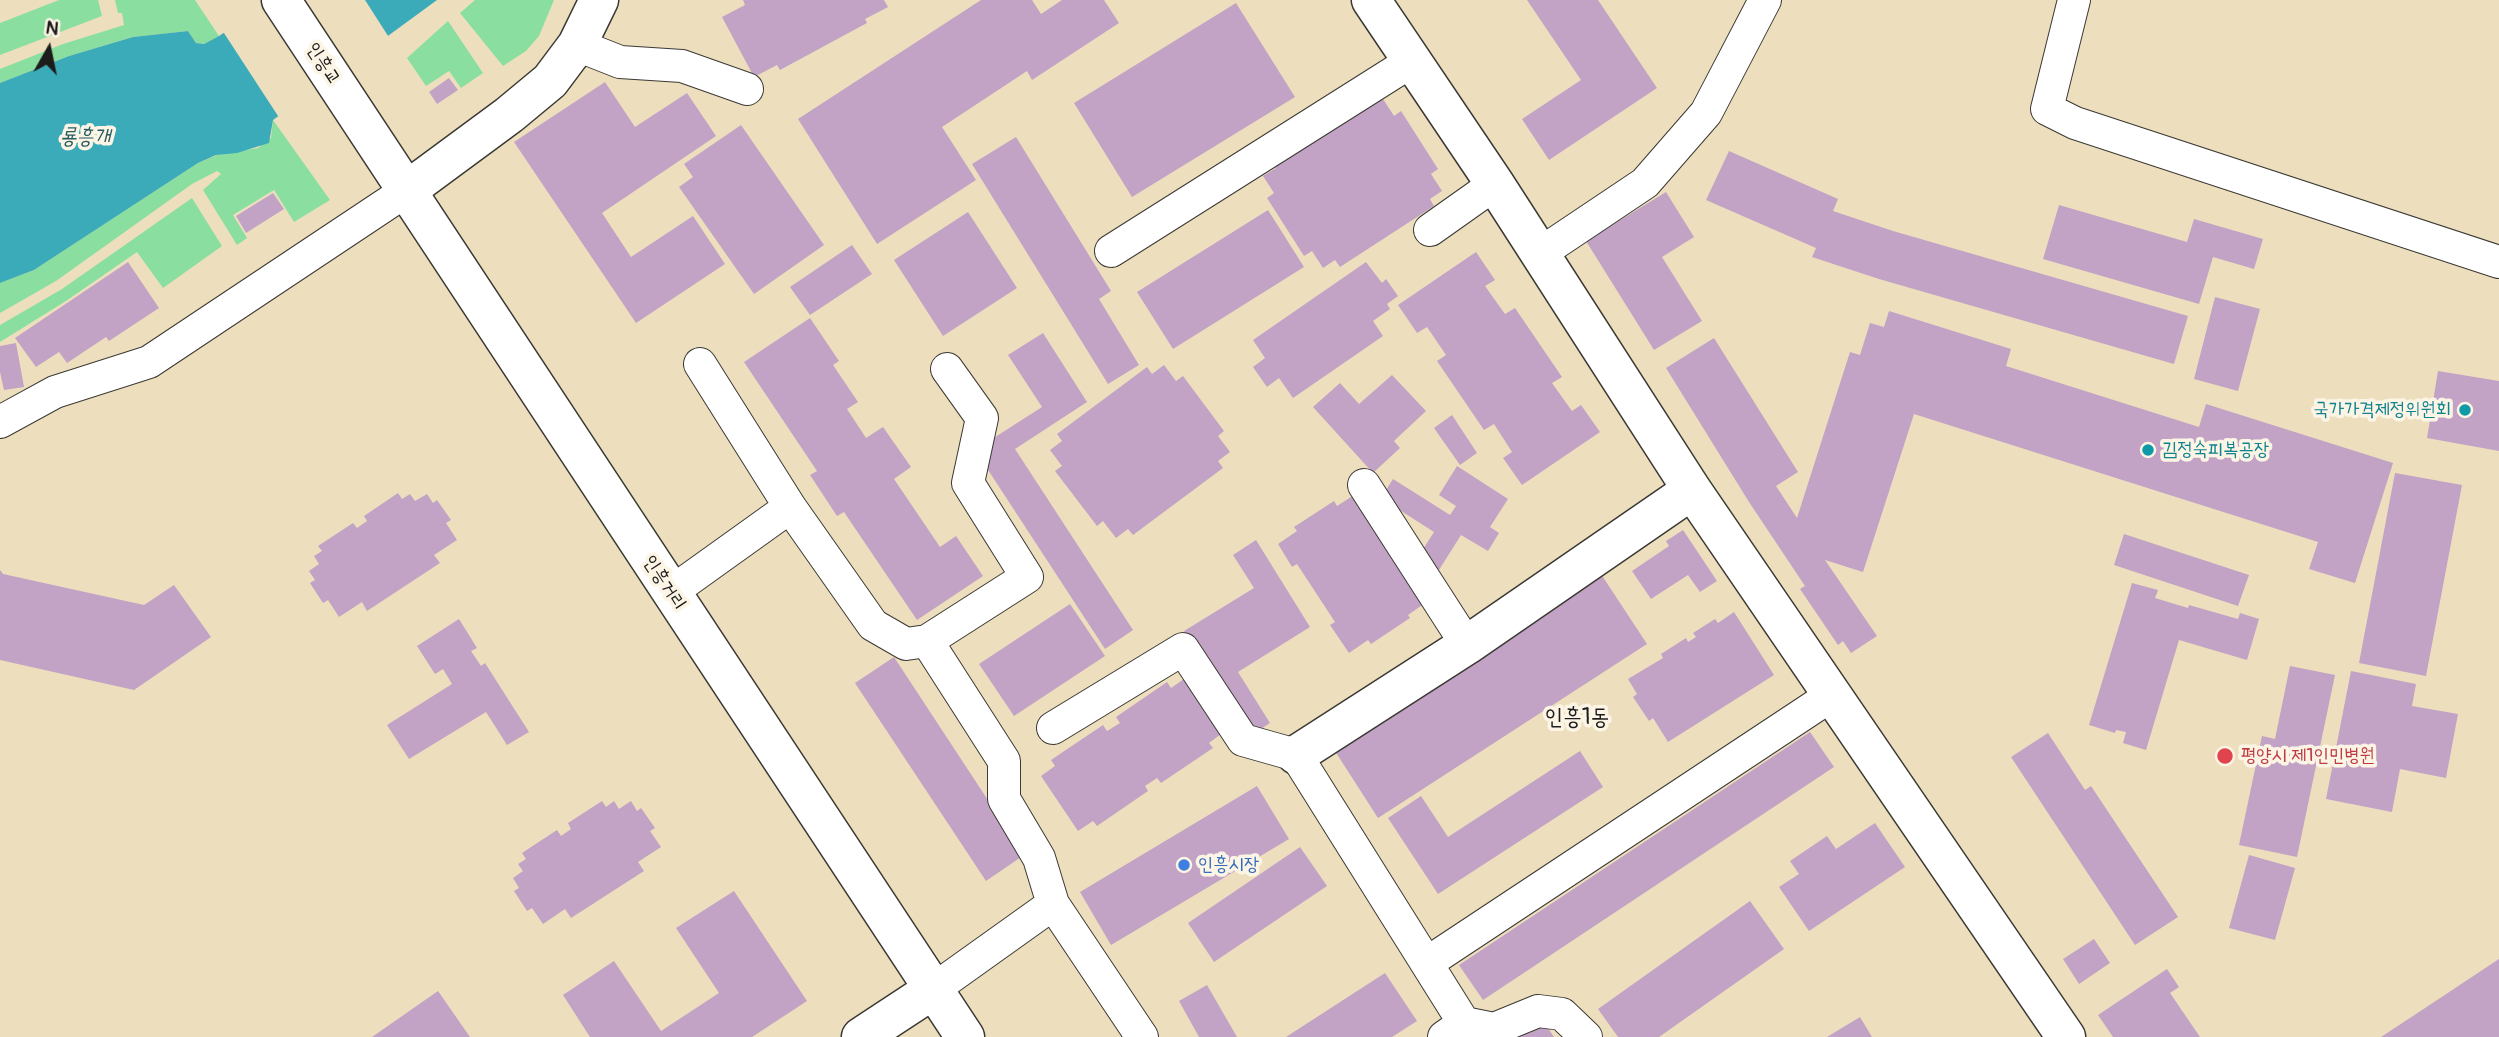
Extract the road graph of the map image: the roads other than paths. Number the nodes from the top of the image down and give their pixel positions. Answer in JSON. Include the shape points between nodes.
{"nodes":[{"id":1,"x":281,"y":0,"type":"edge"},
{"id":2,"x":599,"y":0,"type":"edge"},
{"id":3,"x":1765,"y":0,"type":"edge"},
{"id":4,"x":2074,"y":0,"type":"edge"},
{"id":5,"x":1378,"y":6,"type":"edge"},
{"id":6,"x":577,"y":45,"type":"junction"},
{"id":7,"x":1412,"y":61,"type":"junction"},
{"id":8,"x":747,"y":89,"type":"dead end"},
{"id":9,"x":365,"y":128,"type":"joint"},
{"id":10,"x":1495,"y":184,"type":"junction"},
{"id":11,"x":406,"y":191,"type":"junction"},
{"id":12,"x":1430,"y":230,"type":"dead end"},
{"id":13,"x":1111,"y":251,"type":"dead end"},
{"id":14,"x":1539,"y":254,"type":"junction"},
{"id":15,"x":2499,"y":262,"type":"edge"},
{"id":16,"x":700,"y":364,"type":"dead end"},
{"id":17,"x":947,"y":369,"type":"dead end"},
{"id":18,"x":0,"y":422,"type":"edge"},
{"id":19,"x":1364,"y":485,"type":"dead end"},
{"id":20,"x":1692,"y":490,"type":"junction"},
{"id":21,"x":790,"y":508,"type":"junction"},
{"id":22,"x":670,"y":593,"type":"junction"},
{"id":23,"x":927,"y":640,"type":"junction"},
{"id":24,"x":1467,"y":645,"type":"junction"},
{"id":25,"x":1832,"y":695,"type":"junction"},
{"id":26,"x":1053,"y":728,"type":"dead end"},
{"id":27,"x":1296,"y":755,"type":"junction"},
{"id":28,"x":1054,"y":904,"type":"junction"},
{"id":29,"x":1427,"y":963,"type":"junction"},
{"id":30,"x":934,"y":989,"type":"junction"},
{"id":31,"x":1454,"y":1030,"type":"edge"},
{"id":32,"x":861,"y":1037,"type":"edge"},
{"id":33,"x":965,"y":1037,"type":"edge"},
{"id":34,"x":1142,"y":1037,"type":"edge"},
{"id":35,"x":1586,"y":1037,"type":"edge"},
{"id":36,"x":2066,"y":1037,"type":"edge"}],
"edges":[{"from":1,"to":9,"type":"street","name":"인흥교"},
{"from":2,"to":6,"type":"street"},
{"from":3,"to":14,"type":"street","via":[[1706,113],[1645,183]]},
{"from":4,"to":15,"type":"street","via":[[2047,109]]},
{"from":5,"to":7,"type":"street"},
{"from":6,"to":8,"type":"street","via":[[620,62],[682,66]]},
{"from":6,"to":11,"type":"street","via":[[550,81]]},
{"from":7,"to":10,"type":"street"},
{"from":7,"to":13,"type":"street"},
{"from":9,"to":11,"type":"street","name":"인흥거리"},
{"from":10,"to":12,"type":"street"},
{"from":10,"to":14,"type":"street"},
{"from":11,"to":18,"type":"street","via":[[149,362],[55,392]]},
{"from":11,"to":22,"type":"street","name":"인흥거리"},
{"from":14,"to":20,"type":"street"},
{"from":16,"to":21,"type":"street"},
{"from":17,"to":23,"type":"street","via":[[982,418],[968,483],[1027,577]]},
{"from":19,"to":24,"type":"street"},
{"from":20,"to":24,"type":"street"},
{"from":20,"to":25,"type":"street"},
{"from":21,"to":22,"type":"street"},
{"from":21,"to":23,"type":"street","via":[[873,625],[906,644]]},
{"from":22,"to":30,"type":"street","name":"인흥거리"},
{"from":23,"to":28,"type":"street","via":[[1004,761],[1004,799],[1039,858]]},
{"from":24,"to":27,"type":"street"},
{"from":25,"to":29,"type":"street"},
{"from":25,"to":36,"type":"street"},
{"from":26,"to":27,"type":"street","via":[[1184,649],[1243,740]]},
{"from":27,"to":29,"type":"street"},
{"from":28,"to":30,"type":"street"},
{"from":28,"to":34,"type":"street"},
{"from":29,"to":31,"type":"street"},
{"from":30,"to":32,"type":"street"},
{"from":30,"to":33,"type":"street","name":"인흥거리"},
{"from":31,"to":35,"type":"street","via":[[1494,1029],[1538,1011],[1562,1014]]}]}
